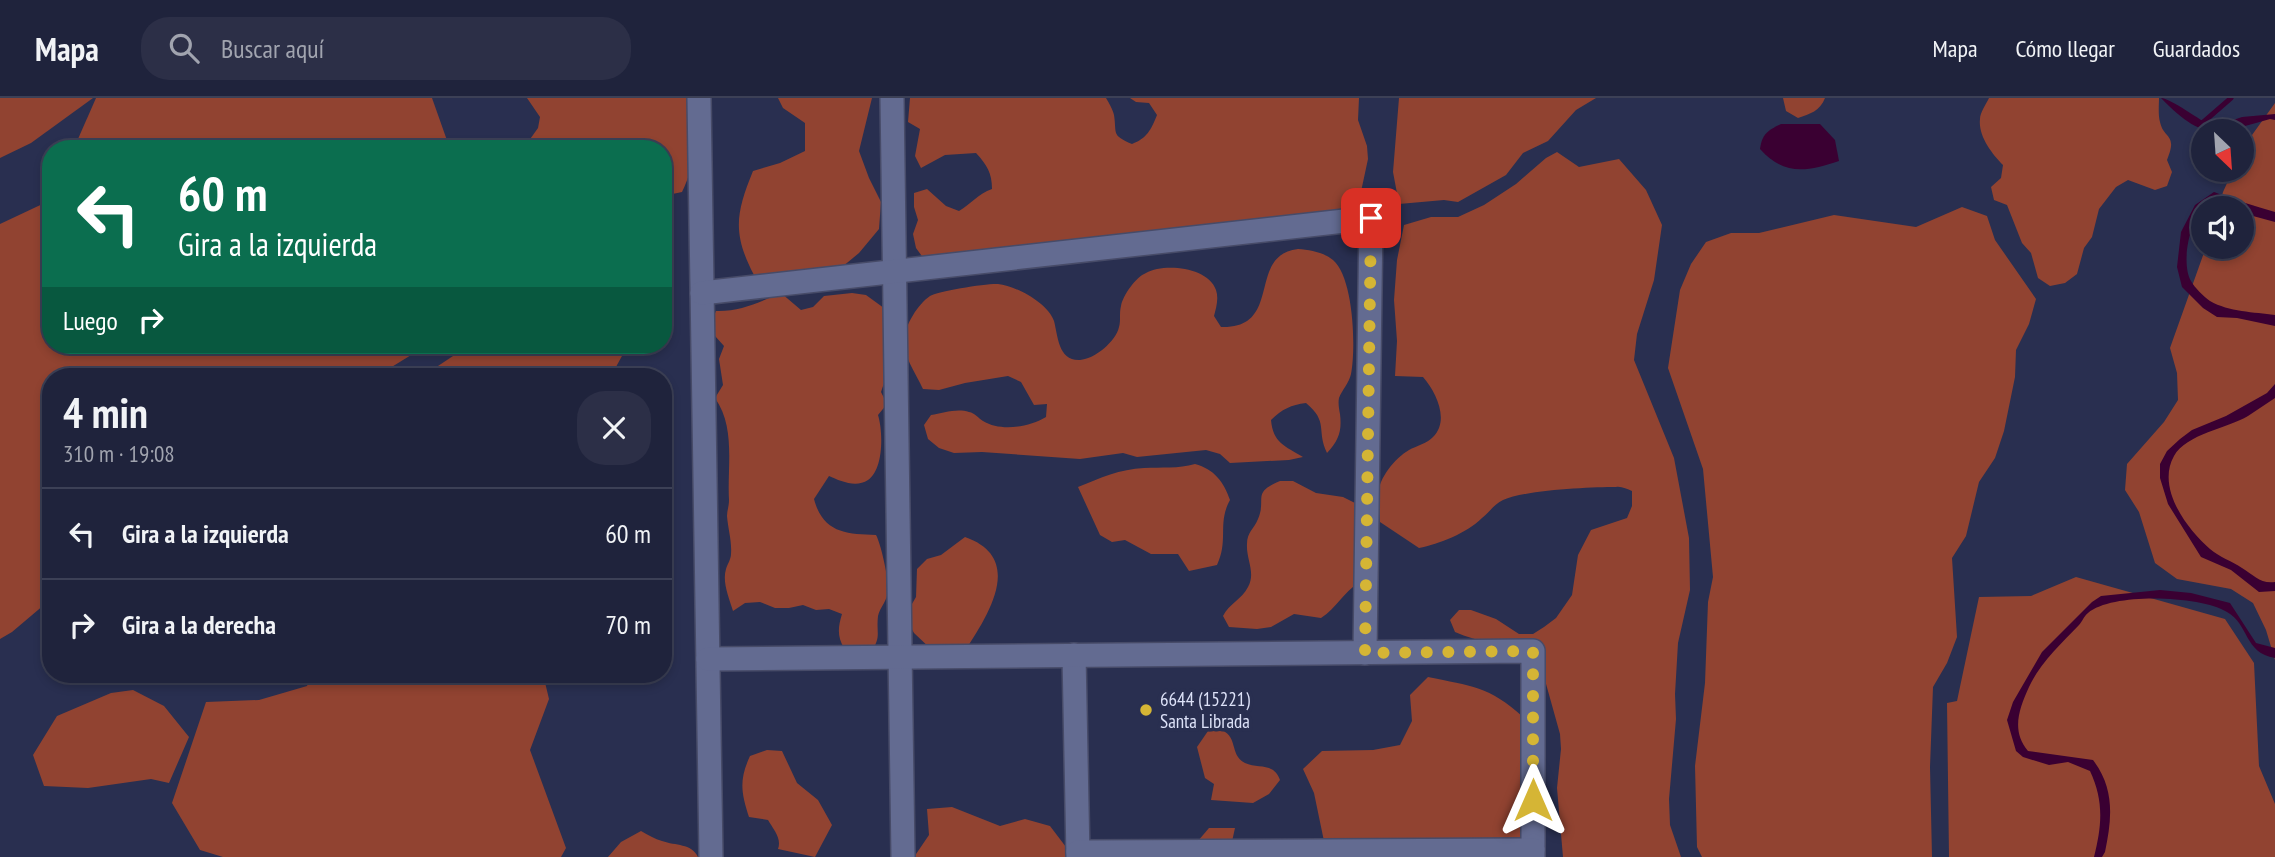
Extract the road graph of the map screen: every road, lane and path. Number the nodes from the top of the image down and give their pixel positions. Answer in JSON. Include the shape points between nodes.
{"nodes":[{"id":1,"x":699,"y":98,"type":"edge"},
{"id":2,"x":892,"y":98,"type":"edge"},
{"id":3,"x":896,"y":271,"type":"junction"},
{"id":4,"x":702,"y":293,"type":"junction"},
{"id":5,"x":1365,"y":653,"type":"junction"},
{"id":6,"x":1074,"y":655,"type":"junction"},
{"id":7,"x":898,"y":657,"type":"junction"},
{"id":8,"x":708,"y":659,"type":"junction"},
{"id":9,"x":1533,"y":853,"type":"edge"},
{"id":10,"x":1078,"y":855,"type":"edge"},
{"id":11,"x":710,"y":857,"type":"edge"},
{"id":12,"x":903,"y":857,"type":"edge"}],
"edges":[{"from":1,"to":4,"type":"street"},
{"from":2,"to":3,"type":"street"},
{"from":3,"to":4,"type":"street"},
{"from":3,"to":5,"type":"street","via":[[1371,218]]},
{"from":3,"to":7,"type":"street"},
{"from":4,"to":8,"type":"street"},
{"from":5,"to":6,"type":"street"},
{"from":5,"to":9,"type":"street","via":[[1533,651]]},
{"from":6,"to":7,"type":"street"},
{"from":6,"to":10,"type":"street"},
{"from":7,"to":8,"type":"street"},
{"from":7,"to":12,"type":"street"},
{"from":8,"to":11,"type":"street"},
{"from":9,"to":10,"type":"street"}]}
